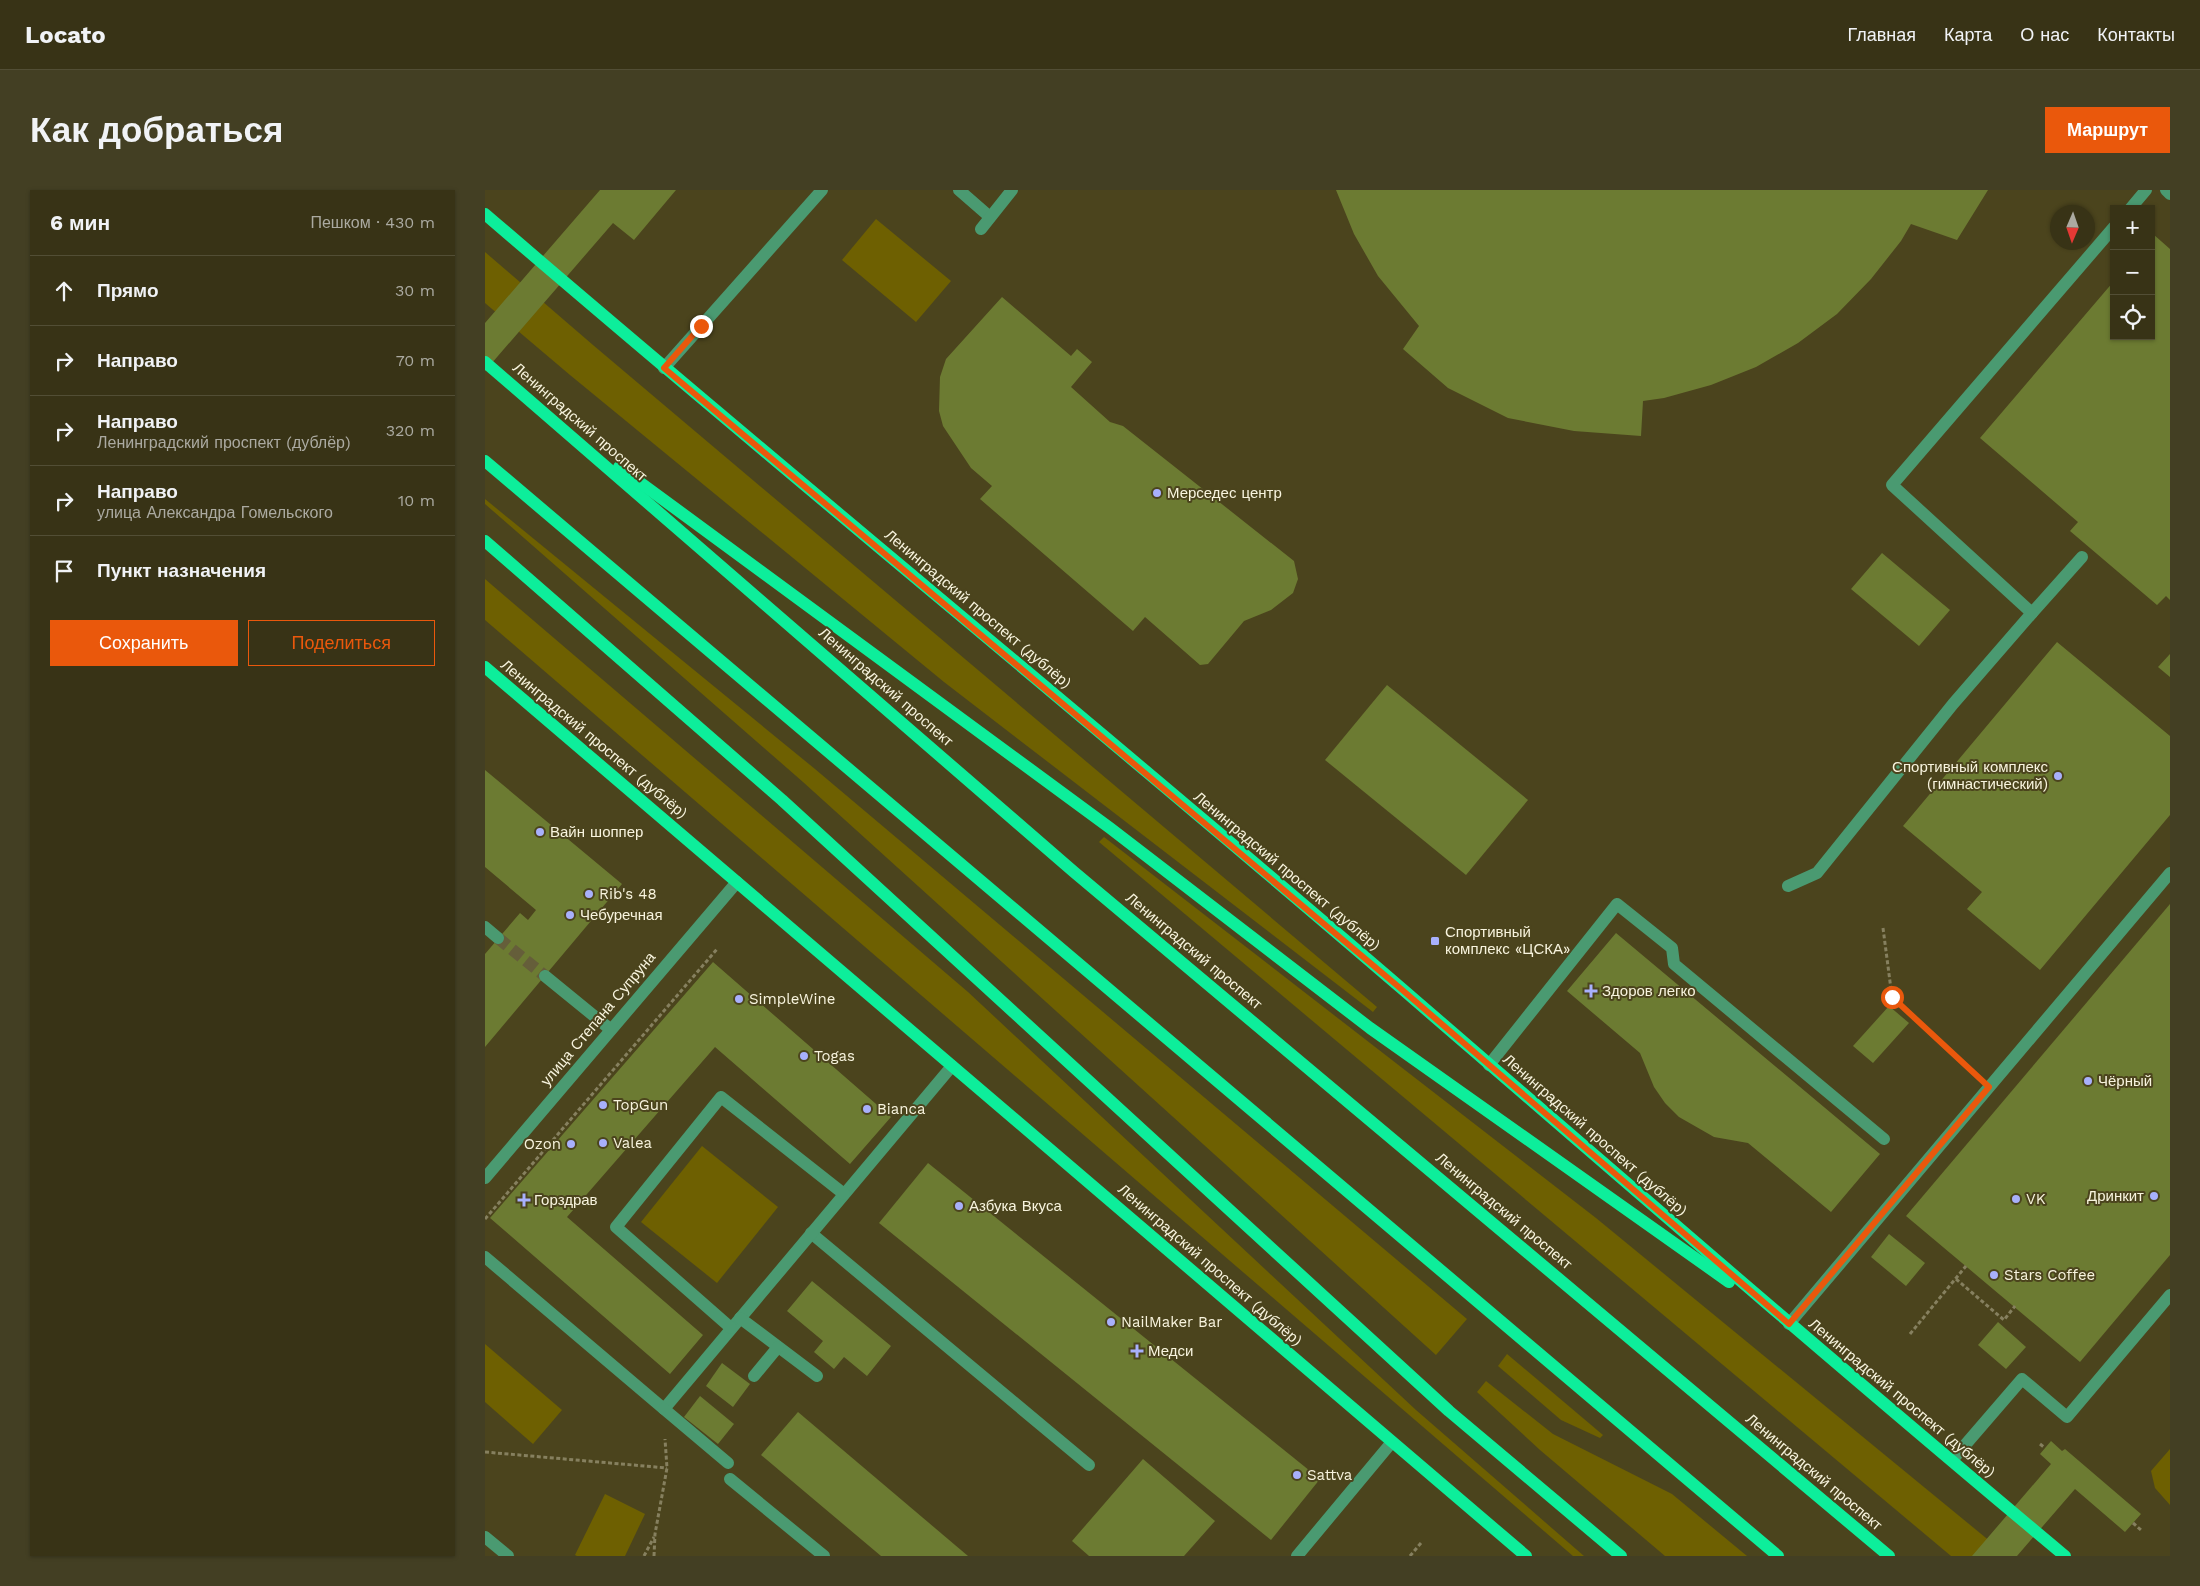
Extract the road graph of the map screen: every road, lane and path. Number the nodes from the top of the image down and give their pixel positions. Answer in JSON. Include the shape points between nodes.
{"nodes":[{"id":1,"x":822,"y":190,"type":"edge"},
{"id":2,"x":959,"y":190,"type":"edge"},
{"id":3,"x":1013,"y":190,"type":"edge"},
{"id":4,"x":2146,"y":190,"type":"edge"},
{"id":5,"x":2166,"y":190,"type":"edge"},
{"id":6,"x":2170,"y":194,"type":"edge"},
{"id":7,"x":2133,"y":205,"type":"edge"},
{"id":8,"x":485,"y":214,"type":"edge"},
{"id":9,"x":990,"y":217,"type":"junction"},
{"id":10,"x":981,"y":229,"type":"dead end"},
{"id":11,"x":2110,"y":232,"type":"edge"},
{"id":12,"x":485,"y":362,"type":"edge"},
{"id":13,"x":664,"y":368,"type":"junction"},
{"id":14,"x":544,"y":413,"type":"junction"},
{"id":15,"x":485,"y":462,"type":"edge"},
{"id":16,"x":485,"y":541,"type":"edge"},
{"id":17,"x":2082,"y":557,"type":"dead end"},
{"id":18,"x":2032,"y":613,"type":"junction"},
{"id":19,"x":485,"y":667,"type":"edge"},
{"id":20,"x":2170,"y":872,"type":"edge"},
{"id":21,"x":737,"y":882,"type":"junction"},
{"id":22,"x":1788,"y":886,"type":"dead end"},
{"id":23,"x":485,"y":927,"type":"edge"},
{"id":24,"x":1883,"y":928,"type":"dead end"},
{"id":25,"x":498,"y":938,"type":"tunnel mouth"},
{"id":26,"x":717,"y":948,"type":"dead end"},
{"id":27,"x":545,"y":976,"type":"tunnel mouth"},
{"id":28,"x":610,"y":1029,"type":"junction"},
{"id":29,"x":1489,"y":1065,"type":"junction"},
{"id":30,"x":952,"y":1066,"type":"junction"},
{"id":31,"x":1989,"y":1087,"type":"junction"},
{"id":32,"x":1884,"y":1139,"type":"dead end"},
{"id":33,"x":485,"y":1178,"type":"edge"},
{"id":34,"x":844,"y":1194,"type":"junction"},
{"id":35,"x":485,"y":1219,"type":"edge"},
{"id":36,"x":811,"y":1233,"type":"junction"},
{"id":37,"x":485,"y":1257,"type":"edge"},
{"id":38,"x":1966,"y":1266,"type":"dead end"},
{"id":39,"x":1956,"y":1279,"type":"junction"},
{"id":40,"x":2170,"y":1295,"type":"edge"},
{"id":41,"x":2015,"y":1306,"type":"dead end"},
{"id":42,"x":736,"y":1323,"type":"junction"},
{"id":43,"x":1789,"y":1324,"type":"junction"},
{"id":44,"x":1910,"y":1334,"type":"dead end"},
{"id":45,"x":778,"y":1347,"type":"junction"},
{"id":46,"x":754,"y":1376,"type":"dead end"},
{"id":47,"x":817,"y":1376,"type":"dead end"},
{"id":48,"x":664,"y":1409,"type":"junction"},
{"id":49,"x":1392,"y":1442,"type":"junction"},
{"id":50,"x":2041,"y":1444,"type":"dead end"},
{"id":51,"x":2045,"y":1448,"type":"dead end"},
{"id":52,"x":485,"y":1452,"type":"edge"},
{"id":53,"x":1953,"y":1459,"type":"junction"},
{"id":54,"x":728,"y":1463,"type":"dead end"},
{"id":55,"x":1089,"y":1465,"type":"dead end"},
{"id":56,"x":667,"y":1468,"type":"junction"},
{"id":57,"x":730,"y":1478,"type":"dead end"},
{"id":58,"x":2133,"y":1523,"type":"dead end"},
{"id":59,"x":2141,"y":1530,"type":"dead end"},
{"id":60,"x":655,"y":1534,"type":"junction"},
{"id":61,"x":485,"y":1537,"type":"edge"},
{"id":62,"x":1421,"y":1543,"type":"dead end"},
{"id":63,"x":508,"y":1556,"type":"edge"},
{"id":64,"x":644,"y":1556,"type":"edge"},
{"id":65,"x":654,"y":1556,"type":"edge"},
{"id":66,"x":823,"y":1556,"type":"edge"},
{"id":67,"x":1297,"y":1556,"type":"edge"},
{"id":68,"x":1410,"y":1556,"type":"edge"},
{"id":69,"x":1526,"y":1556,"type":"edge"},
{"id":70,"x":1621,"y":1556,"type":"edge"},
{"id":71,"x":1778,"y":1556,"type":"edge"},
{"id":72,"x":1889,"y":1556,"type":"edge"},
{"id":73,"x":2065,"y":1556,"type":"edge"}],
"edges":[{"from":1,"to":13,"type":"street"},
{"from":2,"to":9,"type":"street"},
{"from":3,"to":9,"type":"street"},
{"from":4,"to":7,"type":"street"},
{"from":5,"to":6,"type":"street"},
{"from":8,"to":13,"type":"main road","name":"Ленинградский проспект (дублёр)"},
{"from":9,"to":10,"type":"street"},
{"from":11,"to":18,"type":"street","via":[[1892,484]]},
{"from":12,"to":14,"type":"main road","name":"Ленинградский проспект"},
{"from":13,"to":29,"type":"main road","name":"Ленинградский проспект (дублёр)"},
{"from":14,"to":43,"type":"main road","via":[[1110,828],[1369,1028]]},
{"from":14,"to":72,"type":"main road","name":"Ленинградский проспект","via":[[1074,872]]},
{"from":15,"to":71,"type":"main road"},
{"from":16,"to":70,"type":"main road","via":[[782,800],[1449,1411]]},
{"from":17,"to":18,"type":"street"},
{"from":18,"to":22,"type":"street","via":[[1953,704],[1817,873]]},
{"from":19,"to":21,"type":"main road","name":"Ленинградский проспект (дублёр)"},
{"from":20,"to":31,"type":"street"},
{"from":21,"to":28,"type":"street","name":"улица Степана Супруна"},
{"from":21,"to":30,"type":"main road","name":"Ленинградский проспект (дублёр)"},
{"from":23,"to":25,"type":"street"},
{"from":24,"to":31,"type":"path","via":[[1892,997]]},
{"from":26,"to":35,"type":"path"},
{"from":27,"to":28,"type":"street"},
{"from":28,"to":33,"type":"street","name":"улица Степана Супруна"},
{"from":29,"to":32,"type":"street","via":[[1617,904],[1672,948],[1674,964]]},
{"from":29,"to":43,"type":"main road","name":"Ленинградский проспект (дублёр)"},
{"from":30,"to":34,"type":"street"},
{"from":30,"to":49,"type":"main road","name":"Ленинградский проспект (дублёр)"},
{"from":31,"to":43,"type":"street"},
{"from":34,"to":36,"type":"street"},
{"from":34,"to":42,"type":"street","via":[[721,1097],[616,1228]]},
{"from":36,"to":42,"type":"street"},
{"from":36,"to":55,"type":"street"},
{"from":37,"to":48,"type":"street"},
{"from":38,"to":39,"type":"path"},
{"from":39,"to":41,"type":"path","via":[[2004,1320]]},
{"from":39,"to":44,"type":"path"},
{"from":40,"to":53,"type":"street","via":[[2067,1417],[2022,1379]]},
{"from":42,"to":45,"type":"street"},
{"from":42,"to":48,"type":"street"},
{"from":43,"to":53,"type":"main road","name":"Ленинградский проспект (дублёр)"},
{"from":45,"to":46,"type":"street"},
{"from":45,"to":47,"type":"street"},
{"from":48,"to":54,"type":"street"},
{"from":48,"to":56,"type":"path"},
{"from":49,"to":67,"type":"street"},
{"from":49,"to":69,"type":"main road","name":"Ленинградский проспект (дублёр)"},
{"from":50,"to":51,"type":"path"},
{"from":52,"to":56,"type":"path"},
{"from":53,"to":73,"type":"main road","name":"Ленинградский проспект (дублёр)"},
{"from":56,"to":60,"type":"path"},
{"from":57,"to":66,"type":"street"},
{"from":58,"to":59,"type":"path"},
{"from":60,"to":64,"type":"path"},
{"from":60,"to":65,"type":"path"},
{"from":61,"to":63,"type":"street"},
{"from":62,"to":68,"type":"path"}]}
